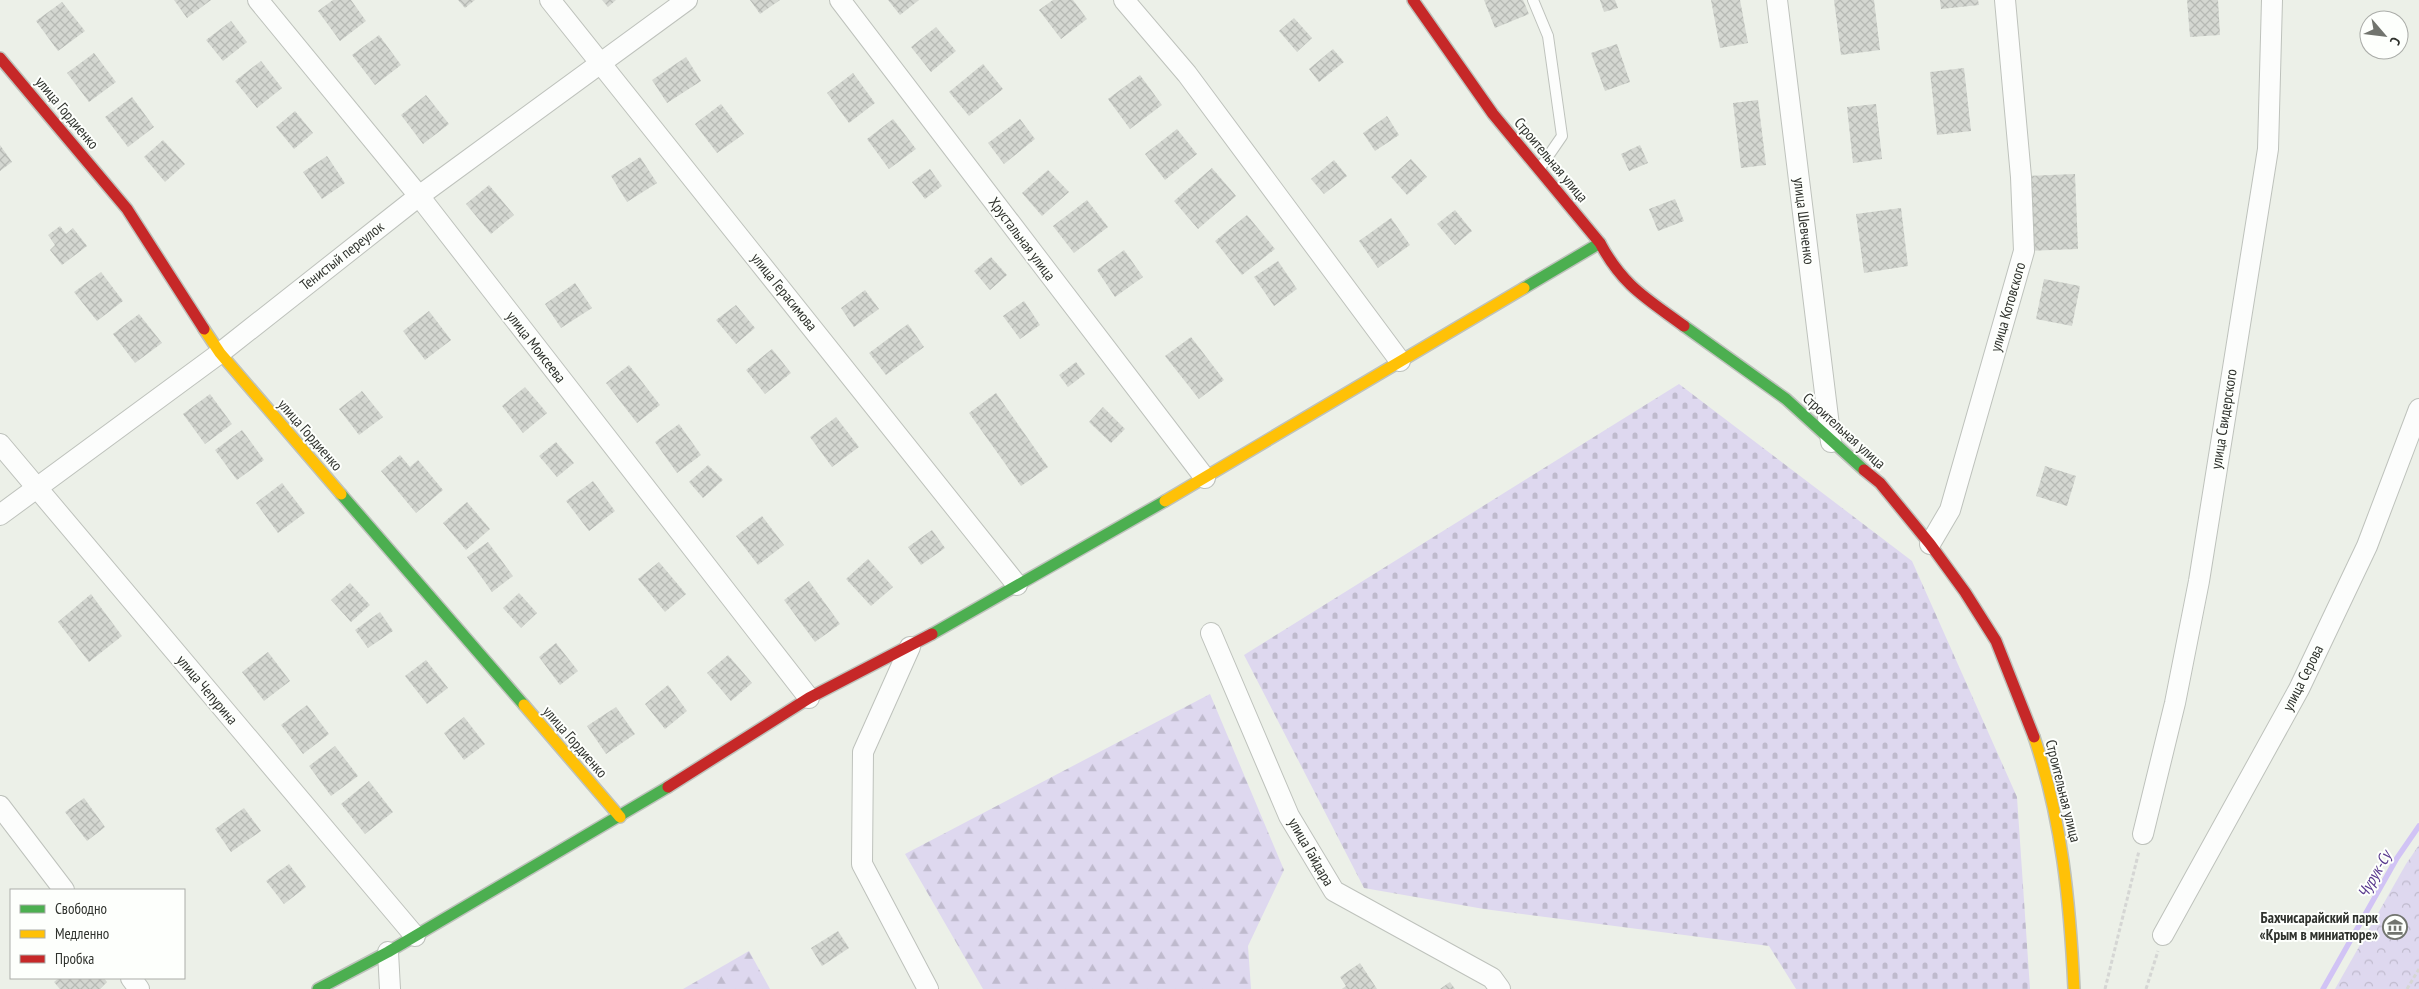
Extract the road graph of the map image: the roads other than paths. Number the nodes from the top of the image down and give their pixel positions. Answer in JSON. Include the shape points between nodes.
{"nodes":[{"id":1,"x":550,"y":0,"type":"edge"},
{"id":2,"x":687,"y":0,"type":"edge"},
{"id":3,"x":840,"y":0,"type":"edge"},
{"id":4,"x":1124,"y":0,"type":"edge"},
{"id":5,"x":1413,"y":0,"type":"edge"},
{"id":6,"x":1533,"y":0,"type":"edge"},
{"id":7,"x":1777,"y":0,"type":"edge"},
{"id":8,"x":2004,"y":0,"type":"edge"},
{"id":9,"x":2272,"y":0,"type":"edge"},
{"id":10,"x":267,"y":3,"type":"edge"},
{"id":11,"x":0,"y":58,"type":"edge"},
{"id":12,"x":602,"y":64,"type":"junction"},
{"id":13,"x":1539,"y":169,"type":"junction"},
{"id":14,"x":419,"y":196,"type":"junction"},
{"id":15,"x":1600,"y":243,"type":"junction"},
{"id":16,"x":220,"y":353,"type":"junction"},
{"id":17,"x":1400,"y":361,"type":"junction"},
{"id":18,"x":2419,"y":409,"type":"edge"},
{"id":19,"x":1831,"y":442,"type":"junction"},
{"id":20,"x":0,"y":444,"type":"edge"},
{"id":21,"x":1204,"y":478,"type":"junction"},
{"id":22,"x":36,"y":487,"type":"junction"},
{"id":23,"x":0,"y":515,"type":"edge"},
{"id":24,"x":1930,"y":544,"type":"junction"},
{"id":25,"x":1017,"y":584,"type":"junction"},
{"id":26,"x":1212,"y":633,"type":"dead end"},
{"id":27,"x":910,"y":647,"type":"junction"},
{"id":28,"x":809,"y":698,"type":"junction"},
{"id":29,"x":0,"y":806,"type":"edge"},
{"id":30,"x":620,"y":817,"type":"junction"},
{"id":31,"x":2144,"y":834,"type":"road end"},
{"id":32,"x":63,"y":889,"type":"edge"},
{"id":33,"x":2163,"y":935,"type":"road end"},
{"id":34,"x":415,"y":936,"type":"junction"},
{"id":35,"x":388,"y":952,"type":"junction"},
{"id":36,"x":132,"y":979,"type":"edge"},
{"id":37,"x":140,"y":989,"type":"edge"},
{"id":38,"x":318,"y":989,"type":"edge"},
{"id":39,"x":390,"y":989,"type":"edge"},
{"id":40,"x":928,"y":989,"type":"edge"},
{"id":41,"x":1500,"y":989,"type":"edge"},
{"id":42,"x":2074,"y":989,"type":"edge"}],
"edges":[{"from":1,"to":12,"type":"street","name":"улица Герасимова"},
{"from":2,"to":12,"type":"street","name":"Тенистый переулок"},
{"from":3,"to":21,"type":"street","name":"Хрустальная улица"},
{"from":4,"to":17,"type":"street","via":[[1187,74]]},
{"from":5,"to":13,"type":"street","name":"Строительная улица","via":[[1493,114]]},
{"from":6,"to":13,"type":"lane","via":[[1548,36],[1562,136]]},
{"from":7,"to":19,"type":"street","name":"улица Шевченко"},
{"from":8,"to":24,"type":"street","name":"улица Котовского","via":[[2021,177],[2024,252],[1950,510]]},
{"from":9,"to":31,"type":"street","name":"улица Свидерского","via":[[2268,149],[2176,703]]},
{"from":10,"to":14,"type":"street","name":"улица Моисеева"},
{"from":11,"to":16,"type":"street","name":"улица Гордиенко","via":[[127,209]]},
{"from":12,"to":14,"type":"street","name":"Тенистый переулок"},
{"from":12,"to":25,"type":"street","name":"улица Герасимова"},
{"from":13,"to":15,"type":"street","name":"Строительная улица"},
{"from":14,"to":16,"type":"street","name":"Тенистый переулок"},
{"from":14,"to":28,"type":"street","name":"улица Моисеева"},
{"from":15,"to":17,"type":"street"},
{"from":15,"to":19,"type":"street","name":"Строительная улица","via":[[1613,267],[1634,290],[1786,399]]},
{"from":16,"to":22,"type":"street","name":"Тенистый переулок"},
{"from":16,"to":30,"type":"street","name":"улица Гордиенко"},
{"from":17,"to":21,"type":"street"},
{"from":18,"to":33,"type":"street","name":"улица Серова","via":[[2367,546],[2299,689]]},
{"from":19,"to":24,"type":"street","name":"Строительная улица","via":[[1880,483]]},
{"from":20,"to":22,"type":"street","name":"улица Чепурина"},
{"from":21,"to":25,"type":"street"},
{"from":22,"to":23,"type":"street","name":"Тенистый переулок"},
{"from":22,"to":34,"type":"street","name":"улица Чепурина"},
{"from":24,"to":42,"type":"street","name":"Строительная улица","via":[[1996,642],[2036,739],[2061,836]]},
{"from":25,"to":27,"type":"street"},
{"from":26,"to":41,"type":"street","name":"улица Гайдара","via":[[1289,816],[1334,891],[1492,978]]},
{"from":27,"to":28,"type":"street"},
{"from":27,"to":40,"type":"street","via":[[863,752],[862,864]]},
{"from":28,"to":30,"type":"street"},
{"from":29,"to":32,"type":"street"},
{"from":30,"to":34,"type":"street"},
{"from":34,"to":35,"type":"street"},
{"from":35,"to":38,"type":"street"},
{"from":35,"to":39,"type":"street"},
{"from":36,"to":37,"type":"street"}]}
